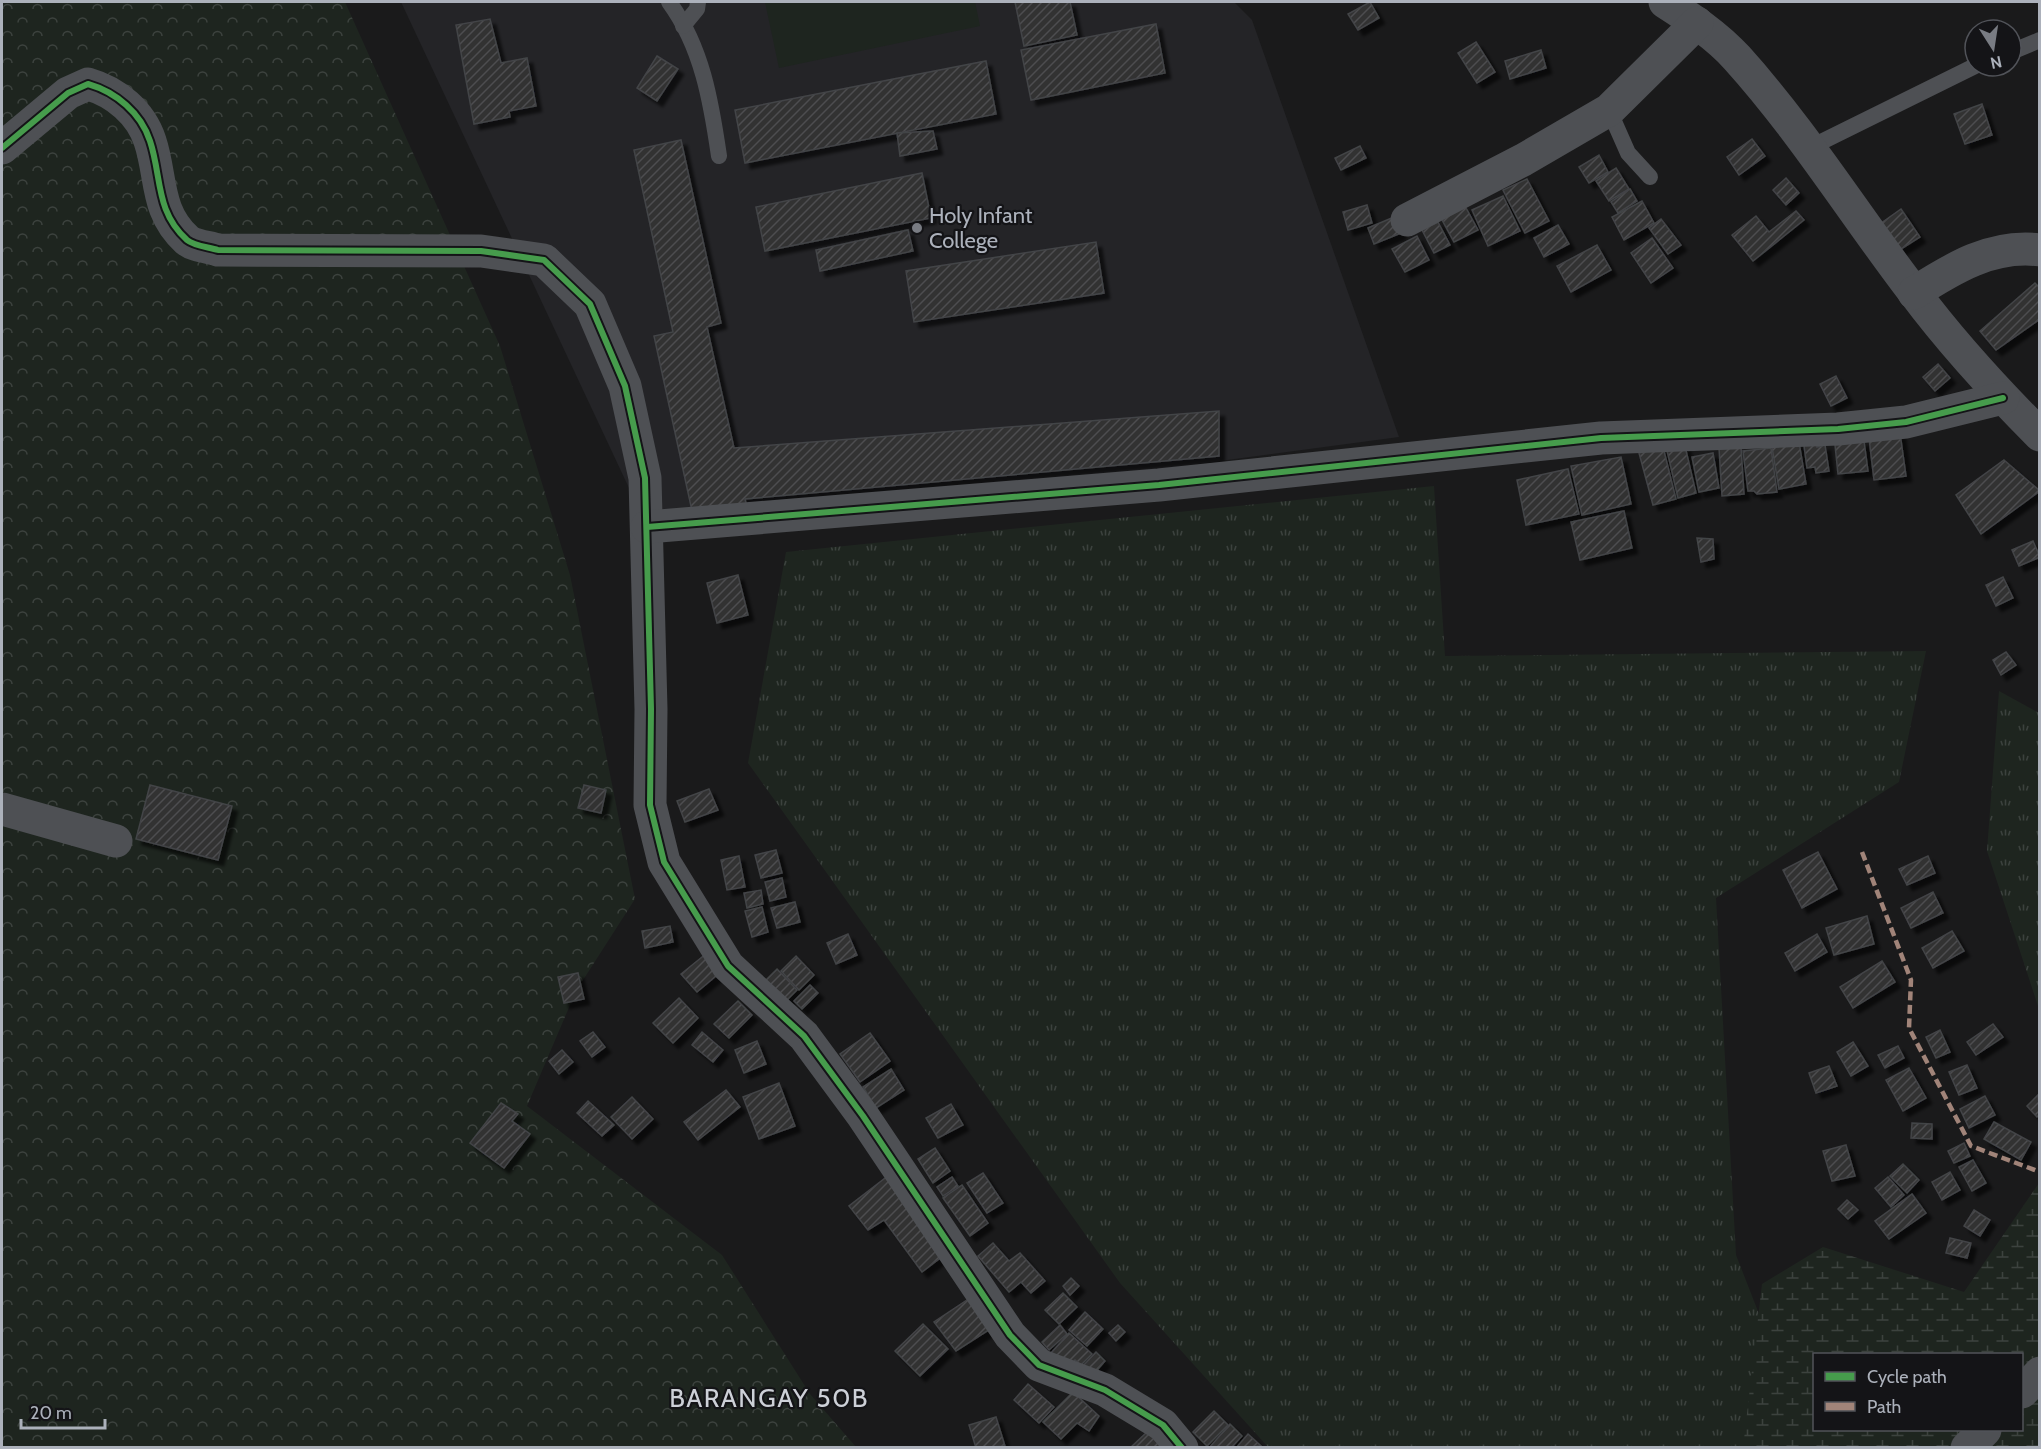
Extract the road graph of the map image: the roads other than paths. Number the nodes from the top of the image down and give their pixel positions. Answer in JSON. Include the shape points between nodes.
{"nodes":[{"id":1,"x":669,"y":2,"type":"edge"},
{"id":2,"x":699,"y":2,"type":"edge"},
{"id":3,"x":1665,"y":2,"type":"edge"},
{"id":4,"x":1697,"y":23,"type":"junction"},
{"id":5,"x":683,"y":26,"type":"junction"},
{"id":6,"x":2040,"y":40,"type":"edge"},
{"id":7,"x":2023,"y":46,"type":"edge"},
{"id":8,"x":1963,"y":72,"type":"edge"},
{"id":9,"x":1609,"y":110,"type":"junction"},
{"id":10,"x":2,"y":148,"type":"edge"},
{"id":11,"x":1809,"y":148,"type":"junction"},
{"id":12,"x":719,"y":156,"type":"dead end"},
{"id":13,"x":1650,"y":177,"type":"dead end"},
{"id":14,"x":1407,"y":220,"type":"dead end"},
{"id":15,"x":2040,"y":250,"type":"edge"},
{"id":16,"x":1914,"y":292,"type":"junction"},
{"id":17,"x":2003,"y":398,"type":"junction"},
{"id":18,"x":2040,"y":435,"type":"edge"},
{"id":19,"x":647,"y":527,"type":"junction"},
{"id":20,"x":2,"y":809,"type":"edge"},
{"id":21,"x":116,"y":841,"type":"dead end"},
{"id":22,"x":2040,"y":1373,"type":"edge"},
{"id":23,"x":2023,"y":1391,"type":"edge"},
{"id":24,"x":1984,"y":1431,"type":"edge"},
{"id":25,"x":1182,"y":1448,"type":"edge"},
{"id":26,"x":1967,"y":1448,"type":"edge"}],
"edges":[{"from":1,"to":5,"type":"lane"},
{"from":2,"to":5,"type":"lane"},
{"from":3,"to":4,"type":"street"},
{"from":4,"to":9,"type":"street"},
{"from":4,"to":11,"type":"street","via":[[1736,57]]},
{"from":5,"to":12,"type":"lane","via":[[710,97]]},
{"from":6,"to":7,"type":"lane"},
{"from":8,"to":11,"type":"lane"},
{"from":9,"to":13,"type":"lane","via":[[1628,153]]},
{"from":9,"to":14,"type":"street"},
{"from":10,"to":19,"type":"street","via":[[68,93],[88,84],[104,88],[123,100],[137,118],[150,141],[168,217],[189,241],[218,250],[481,251],[544,260],[590,304],[626,386],[645,478]]},
{"from":11,"to":16,"type":"street"},
{"from":15,"to":16,"type":"street","via":[[2019,247],[1964,261]]},
{"from":16,"to":17,"type":"street"},
{"from":17,"to":18,"type":"street"},
{"from":17,"to":19,"type":"street","via":[[1906,422],[1838,429],[1601,438],[1159,485]]},
{"from":19,"to":25,"type":"street","via":[[650,805],[664,862],[728,966],[804,1036],[856,1107],[1010,1335],[1039,1365],[1105,1390],[1163,1425]]},
{"from":20,"to":21,"type":"street"},
{"from":22,"to":23,"type":"street"},
{"from":24,"to":26,"type":"street"}]}
